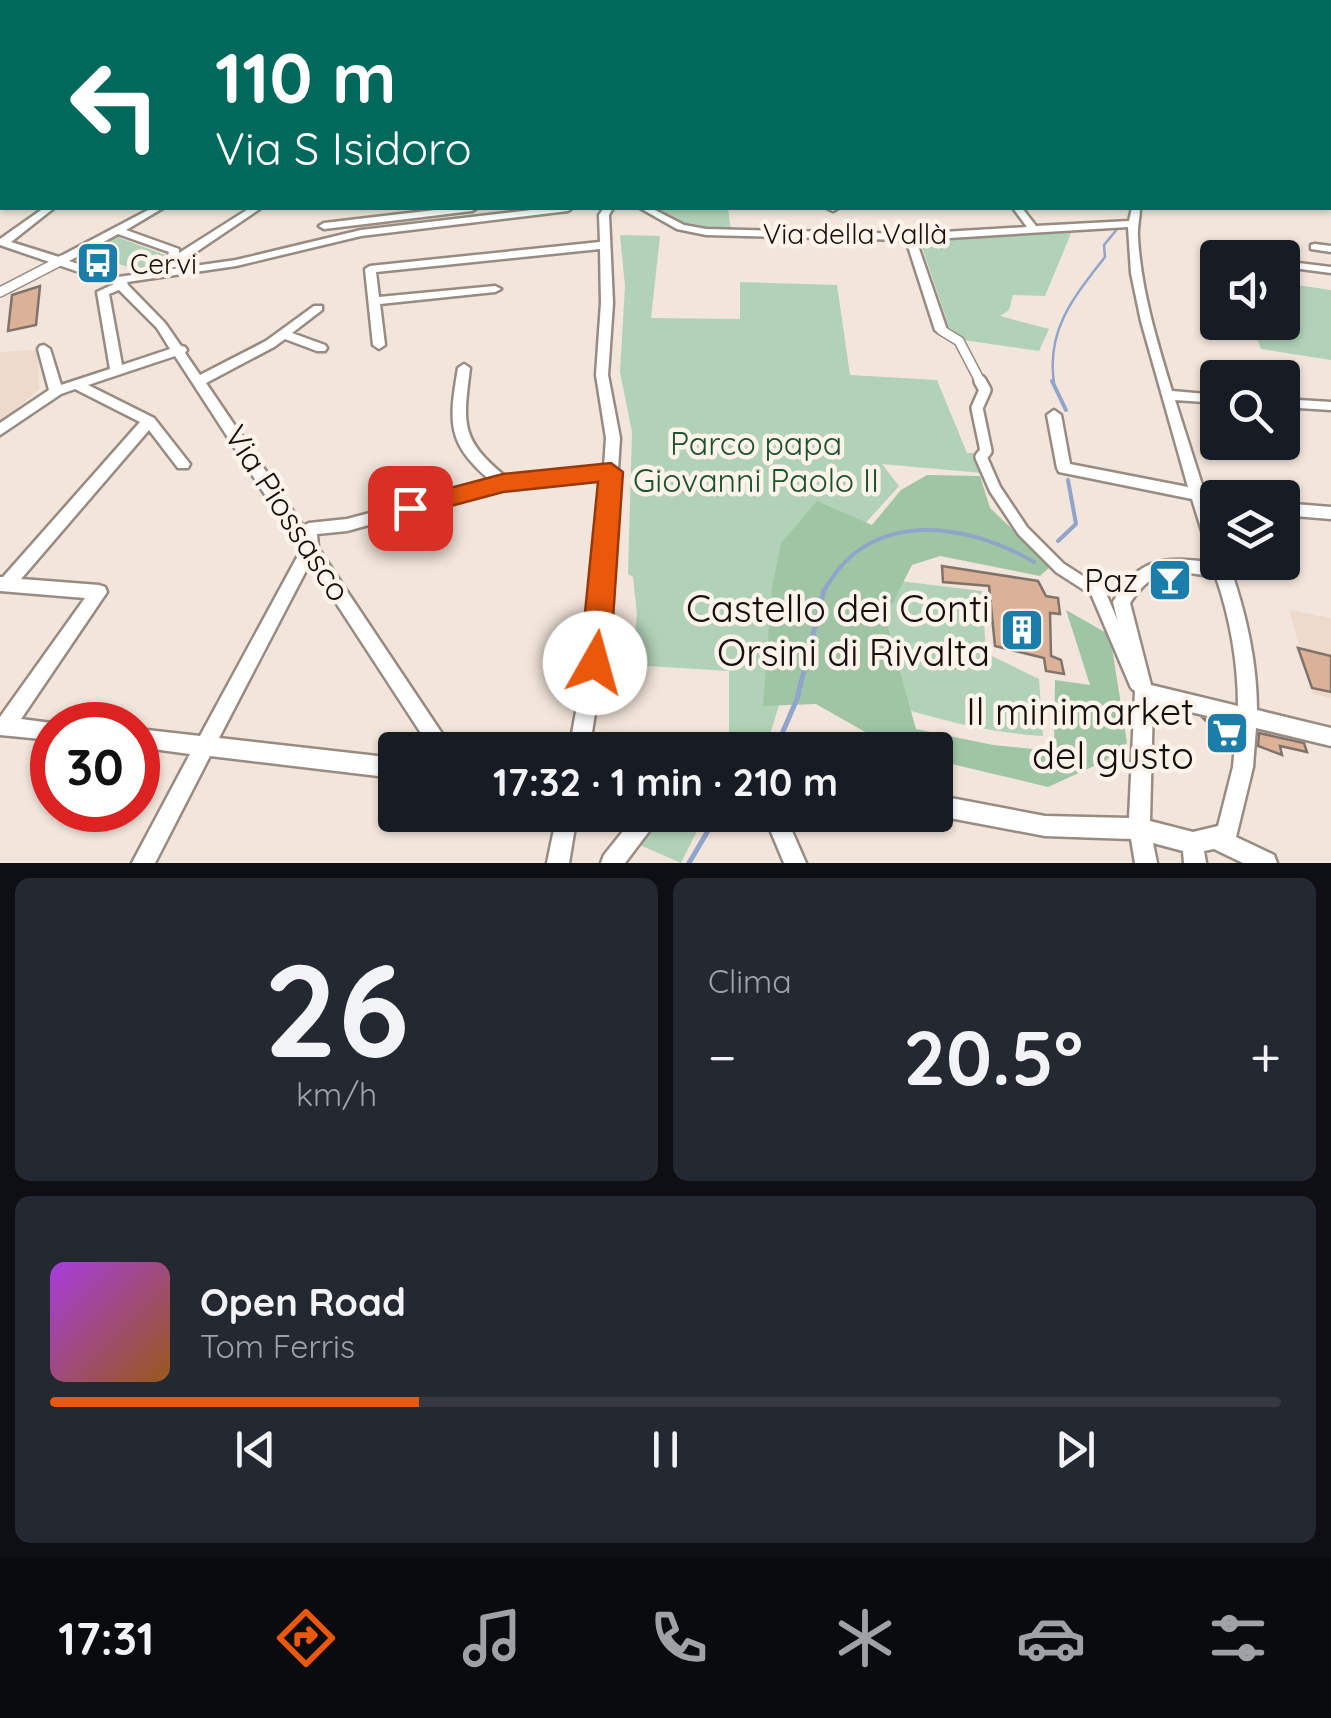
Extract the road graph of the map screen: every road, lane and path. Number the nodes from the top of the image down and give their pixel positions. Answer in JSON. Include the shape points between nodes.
{"nodes":[{"id":1,"x":45,"y":210,"type":"edge"},
{"id":2,"x":154,"y":210,"type":"edge"},
{"id":3,"x":253,"y":210,"type":"edge"},
{"id":4,"x":329,"y":210,"type":"edge"},
{"id":5,"x":456,"y":210,"type":"edge"},
{"id":6,"x":537,"y":210,"type":"edge"},
{"id":7,"x":608,"y":210,"type":"edge"},
{"id":8,"x":649,"y":210,"type":"edge"},
{"id":9,"x":1019,"y":210,"type":"edge"},
{"id":10,"x":1135,"y":210,"type":"edge"},
{"id":11,"x":1129,"y":224,"type":"junction"},
{"id":12,"x":324,"y":226,"type":"junction"},
{"id":13,"x":117,"y":230,"type":"junction"},
{"id":14,"x":1034,"y":230,"type":"junction"},
{"id":15,"x":910,"y":237,"type":"junction"},
{"id":16,"x":2,"y":242,"type":"edge"},
{"id":17,"x":318,"y":245,"type":"junction"},
{"id":18,"x":606,"y":246,"type":"junction"},
{"id":19,"x":1314,"y":247,"type":"dead end"},
{"id":20,"x":1331,"y":249,"type":"edge"},
{"id":21,"x":62,"y":260,"type":"junction"},
{"id":22,"x":175,"y":261,"type":"junction"},
{"id":23,"x":1300,"y":266,"type":"edge"},
{"id":24,"x":1331,"y":270,"type":"edge"},
{"id":25,"x":162,"y":273,"type":"junction"},
{"id":26,"x":120,"y":282,"type":"junction"},
{"id":27,"x":495,"y":289,"type":"dead end"},
{"id":28,"x":0,"y":292,"type":"edge"},
{"id":29,"x":374,"y":301,"type":"junction"},
{"id":30,"x":318,"y":308,"type":"dead end"},
{"id":31,"x":941,"y":330,"type":"joint"},
{"id":32,"x":284,"y":334,"type":"junction"},
{"id":33,"x":378,"y":346,"type":"dead end"},
{"id":34,"x":321,"y":348,"type":"dead end"},
{"id":35,"x":44,"y":349,"type":"dead end"},
{"id":36,"x":181,"y":350,"type":"junction"},
{"id":37,"x":464,"y":368,"type":"dead end"},
{"id":38,"x":117,"y":372,"type":"junction"},
{"id":39,"x":201,"y":380,"type":"junction"},
{"id":40,"x":76,"y":385,"type":"junction"},
{"id":41,"x":56,"y":391,"type":"junction"},
{"id":42,"x":1168,"y":395,"type":"junction"},
{"id":43,"x":1200,"y":397,"type":"edge"},
{"id":44,"x":1300,"y":404,"type":"edge"},
{"id":45,"x":1331,"y":406,"type":"edge"},
{"id":46,"x":1054,"y":415,"type":"dead end"},
{"id":47,"x":148,"y":421,"type":"junction"},
{"id":48,"x":0,"y":430,"type":"edge"},
{"id":49,"x":183,"y":464,"type":"dead end"},
{"id":50,"x":611,"y":472,"type":"junction"},
{"id":51,"x":1203,"y":480,"type":"edge"},
{"id":52,"x":503,"y":483,"type":"junction"},
{"id":53,"x":1200,"y":496,"type":"edge"},
{"id":54,"x":1300,"y":510,"type":"edge"},
{"id":55,"x":1331,"y":513,"type":"edge"},
{"id":56,"x":310,"y":546,"type":"junction"},
{"id":57,"x":1200,"y":562,"type":"edge"},
{"id":58,"x":1226,"y":580,"type":"edge"},
{"id":59,"x":3,"y":584,"type":"edge"},
{"id":60,"x":1144,"y":692,"type":"junction"},
{"id":61,"x":1251,"y":720,"type":"junction"},
{"id":62,"x":2,"y":726,"type":"edge"},
{"id":63,"x":30,"y":729,"type":"edge"},
{"id":64,"x":432,"y":732,"type":"edge"},
{"id":65,"x":581,"y":732,"type":"edge"},
{"id":66,"x":1331,"y":736,"type":"edge"},
{"id":67,"x":160,"y":740,"type":"edge"},
{"id":68,"x":206,"y":745,"type":"junction"},
{"id":69,"x":378,"y":766,"type":"edge"},
{"id":70,"x":953,"y":808,"type":"edge"},
{"id":71,"x":1139,"y":829,"type":"junction"},
{"id":72,"x":564,"y":832,"type":"edge"},
{"id":73,"x":636,"y":832,"type":"edge"},
{"id":74,"x":782,"y":832,"type":"edge"},
{"id":75,"x":1222,"y":837,"type":"junction"},
{"id":76,"x":1194,"y":853,"type":"edge"},
{"id":77,"x":143,"y":863,"type":"edge"},
{"id":78,"x":558,"y":863,"type":"edge"},
{"id":79,"x":612,"y":863,"type":"edge"},
{"id":80,"x":796,"y":863,"type":"edge"},
{"id":81,"x":1146,"y":863,"type":"edge"},
{"id":82,"x":1266,"y":863,"type":"edge"}],
"edges":[{"from":1,"to":16,"type":"street"},
{"from":2,"to":13,"type":"street"},
{"from":3,"to":22,"type":"street"},
{"from":4,"to":12,"type":"street"},
{"from":5,"to":12,"type":"street"},
{"from":6,"to":17,"type":"street","via":[[361,233]]},
{"from":7,"to":18,"type":"street"},
{"from":8,"to":15,"type":"street","name":"Via della Vallà","via":[[706,232]]},
{"from":9,"to":14,"type":"street"},
{"from":10,"to":11,"type":"street"},
{"from":11,"to":14,"type":"street","name":"Via della Vallà"},
{"from":11,"to":42,"type":"street","via":[[1134,272]]},
{"from":12,"to":17,"type":"street"},
{"from":13,"to":21,"type":"street"},
{"from":13,"to":22,"type":"street","via":[[176,251]]},
{"from":14,"to":15,"type":"street","name":"Via della Vallà"},
{"from":15,"to":31,"type":"street"},
{"from":16,"to":21,"type":"street","name":"Via Piossasco"},
{"from":17,"to":25,"type":"street"},
{"from":18,"to":29,"type":"street","via":[[522,260],[370,270]]},
{"from":18,"to":50,"type":"street","via":[[602,375],[613,438]]},
{"from":19,"to":20,"type":"street"},
{"from":21,"to":26,"type":"street","name":"Via Piossasco"},
{"from":21,"to":28,"type":"street"},
{"from":22,"to":25,"type":"street"},
{"from":23,"to":24,"type":"street"},
{"from":25,"to":26,"type":"street"},
{"from":26,"to":36,"type":"street","name":"Via Piossasco"},
{"from":26,"to":38,"type":"street","via":[[102,292]]},
{"from":27,"to":29,"type":"street"},
{"from":29,"to":33,"type":"street"},
{"from":30,"to":32,"type":"street"},
{"from":31,"to":60,"type":"street","via":[[959,341],[985,390],[977,408],[994,493],[1062,571],[1096,586],[1112,613],[1131,676]]},
{"from":32,"to":34,"type":"street"},
{"from":32,"to":39,"type":"street"},
{"from":35,"to":41,"type":"street"},
{"from":36,"to":38,"type":"street"},
{"from":36,"to":39,"type":"street","name":"Via Piossasco"},
{"from":37,"to":52,"type":"street","via":[[455,426],[468,456]]},
{"from":38,"to":40,"type":"street"},
{"from":39,"to":56,"type":"street","name":"Via Piossasco"},
{"from":40,"to":41,"type":"street"},
{"from":40,"to":47,"type":"street"},
{"from":41,"to":48,"type":"street"},
{"from":42,"to":43,"type":"street"},
{"from":42,"to":51,"type":"street"},
{"from":44,"to":45,"type":"street"},
{"from":46,"to":53,"type":"street","via":[[1064,468]]},
{"from":47,"to":49,"type":"street"},
{"from":47,"to":59,"type":"street"},
{"from":50,"to":52,"type":"street"},
{"from":50,"to":65,"type":"street","via":[[598,641]]},
{"from":52,"to":56,"type":"street","via":[[310,529]]},
{"from":54,"to":55,"type":"street"},
{"from":56,"to":64,"type":"street","name":"Via Piossasco"},
{"from":56,"to":68,"type":"street"},
{"from":57,"to":60,"type":"street","via":[[1161,564],[1135,580],[1121,602]]},
{"from":58,"to":61,"type":"street","via":[[1242,625]]},
{"from":59,"to":62,"type":"street","via":[[99,592]]},
{"from":60,"to":61,"type":"street"},
{"from":60,"to":71,"type":"street"},
{"from":61,"to":66,"type":"street"},
{"from":61,"to":75,"type":"street","via":[[1242,788]]},
{"from":62,"to":63,"type":"street"},
{"from":67,"to":68,"type":"street"},
{"from":68,"to":69,"type":"street"},
{"from":68,"to":77,"type":"street"},
{"from":70,"to":71,"type":"street","via":[[1045,826]]},
{"from":71,"to":76,"type":"street"},
{"from":71,"to":81,"type":"street"},
{"from":72,"to":78,"type":"street"},
{"from":73,"to":79,"type":"street"},
{"from":74,"to":80,"type":"street"},
{"from":75,"to":76,"type":"street"},
{"from":75,"to":82,"type":"street"}]}
